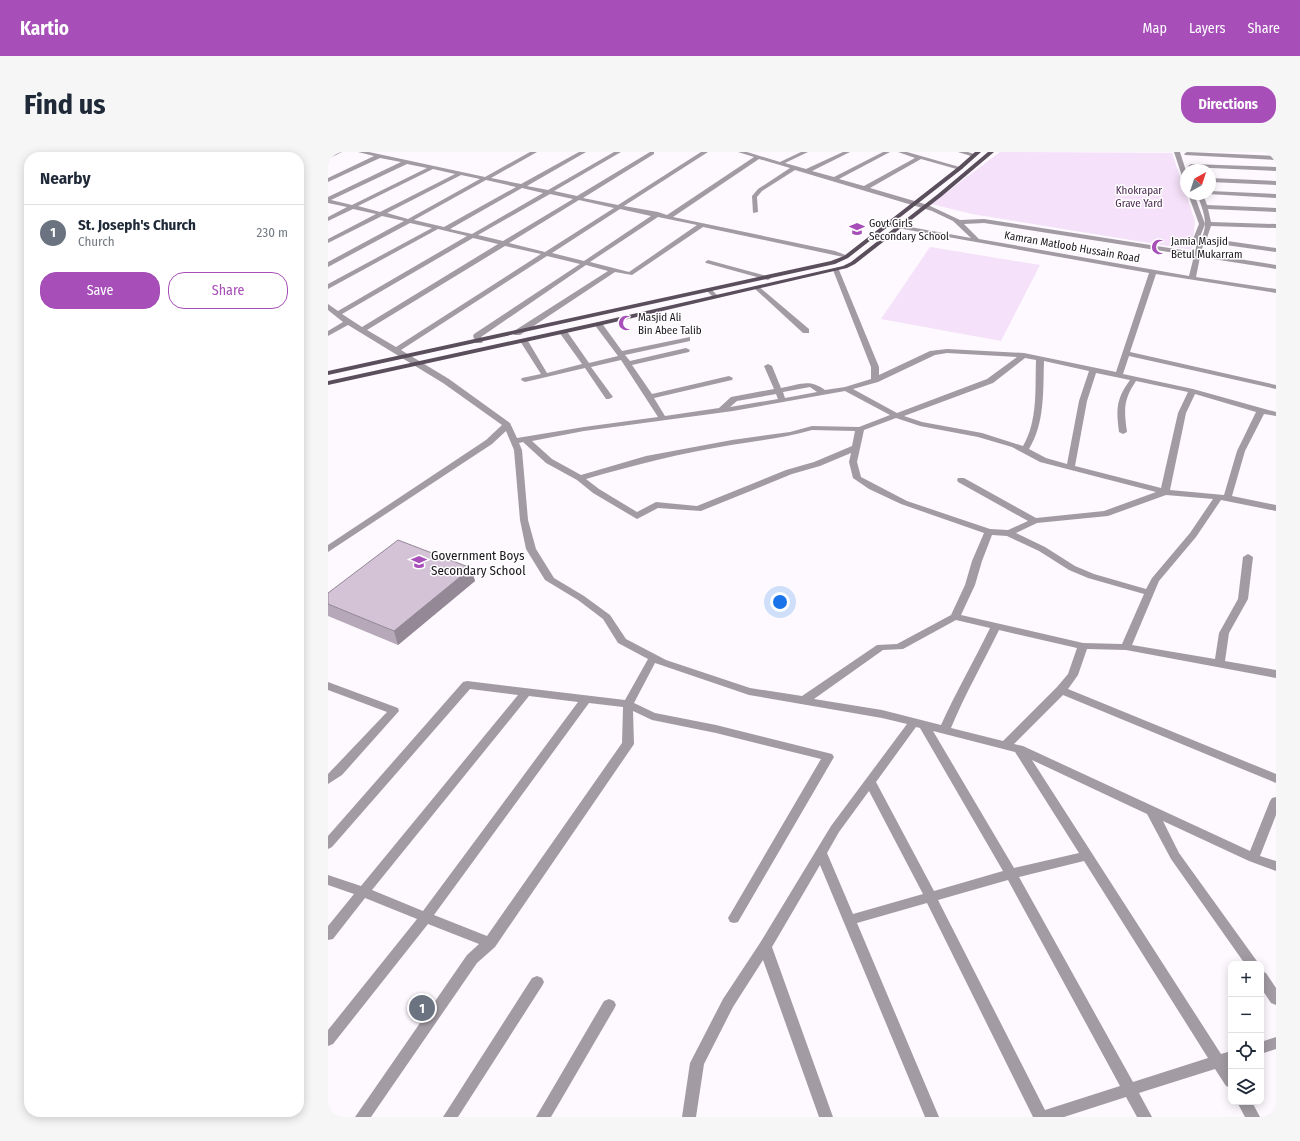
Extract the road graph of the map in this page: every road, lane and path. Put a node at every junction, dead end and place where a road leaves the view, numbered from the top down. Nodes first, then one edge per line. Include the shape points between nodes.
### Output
1 (339, 152) edge
2 (361, 152) edge
3 (534, 152) edge
4 (583, 152) edge
5 (618, 152) edge
6 (646, 152) edge
7 (705, 152) edge
8 (741, 152) edge
9 (763, 152) edge
10 (805, 152) edge
11 (846, 152) edge
12 (887, 152) edge
13 (900, 152) edge
14 (961, 152) edge
15 (991, 152) edge
16 (1177, 152) edge
17 (1186, 153) edge
18 (976, 154) edge
19 (379, 156) junction
20 (756, 156) junction
21 (328, 157) edge
22 (920, 157) junction
23 (1276, 158) edge
24 (406, 162) junction
25 (781, 163) junction
26 (1181, 164) edge
27 (1190, 164) edge
28 (433, 167) junction
29 (795, 167) junction
30 (960, 168) junction
31 (1216, 168) edge
32 (1276, 169) edge
33 (808, 171) junction
34 (461, 173) junction
35 (487, 179) junction
36 (835, 179) junction
37 (328, 180) edge
38 (1216, 180) edge
39 (1276, 183) edge
40 (522, 186) junction
41 (865, 188) junction
42 (549, 192) junction
43 (1216, 193) edge
44 (1276, 196) edge
45 (579, 198) junction
46 (328, 200) edge
47 (1193, 200) edge
48 (1202, 200) edge
49 (916, 203) junction
50 (926, 206) junction
51 (353, 207) junction
52 (622, 207) junction
53 (1204, 207) junction
54 (1276, 210) edge
55 (755, 212) dead end
56 (382, 214) junction
57 (658, 214) junction
58 (669, 217) junction
59 (328, 219) edge
60 (410, 220) junction
61 (960, 222) junction
62 (703, 224) junction
63 (1210, 224) junction
64 (888, 225) junction
65 (1276, 226) edge
66 (438, 227) junction
67 (900, 227) junction
68 (445, 229) junction
69 (473, 235) junction
70 (328, 241) edge
71 (977, 241) junction
72 (1200, 241) junction
73 (505, 243) junction
74 (1276, 250) edge
75 (547, 253) junction
76 (1197, 255) junction
77 (846, 257) junction
78 (708, 262) dead end
79 (586, 263) junction
80 (328, 265) edge
81 (1276, 267) edge
82 (614, 270) junction
83 (836, 270) junction
84 (1153, 272) junction
85 (768, 278) junction
86 (1192, 278) junction
87 (328, 287) edge
88 (756, 288) junction
89 (709, 290) junction
90 (1276, 291) edge
91 (716, 297) junction
92 (328, 306) edge
93 (328, 315) edge
94 (342, 318) junction
95 (598, 324) junction
96 (362, 330) junction
97 (806, 331) dead end
98 (563, 332) junction
99 (517, 333) junction
100 (328, 334) edge
101 (687, 338) dead end
102 (479, 341) junction
103 (524, 341) junction
104 (686, 350) dead end
105 (395, 351) junction
106 (1126, 353) junction
107 (1024, 355) junction
108 (405, 357) junction
109 (624, 358) junction
110 (1040, 358) junction
111 (418, 364) junction
112 (586, 366) junction
113 (768, 366) dead end
114 (1093, 369) junction
115 (328, 373) edge
116 (1119, 374) junction
117 (546, 375) junction
118 (729, 378) dead end
119 (1135, 378) junction
120 (525, 380) dead end
121 (875, 380) junction
122 (328, 383) edge
123 (1276, 387) edge
124 (846, 389) junction
125 (778, 391) junction
126 (1193, 391) junction
127 (823, 393) junction
128 (609, 397) dead end
129 (650, 397) junction
130 (782, 400) junction
131 (722, 410) junction
132 (1261, 411) junction
133 (1276, 414) edge
134 (897, 416) junction
135 (663, 418) junction
136 (507, 425) junction
137 (860, 429) junction
138 (1123, 432) dead end
139 (525, 439) junction
140 (514, 441) junction
141 (855, 448) junction
142 (1025, 450) junction
143 (1071, 467) junction
144 (580, 478) junction
145 (961, 480) dead end
146 (1165, 492) junction
147 (1223, 497) junction
148 (1276, 508) edge
149 (1035, 521) junction
150 (989, 532) junction
151 (1009, 533) junction
152 (328, 549) edge
153 (1248, 557) dead end
154 (1150, 593) junction
155 (956, 617) junction
156 (996, 626) junction
157 (1083, 646) junction
158 (1126, 647) junction
159 (653, 658) junction
160 (1219, 664) junction
161 (1276, 674) edge
162 (328, 686) edge
163 (1061, 690) junction
164 (526, 692) junction
165 (586, 699) junction
166 (803, 700) junction
167 (628, 704) junction
168 (919, 724) junction
169 (944, 730) junction
170 (1006, 745) junction
171 (1019, 749) junction
172 (1276, 778) edge
173 (328, 780) edge
174 (870, 781) junction
175 (1276, 801) edge
176 (1151, 810) junction
177 (328, 844) edge
178 (821, 853) junction
179 (1087, 856) junction
180 (1253, 858) junction
181 (1276, 866) edge
182 (1011, 874) junction
183 (328, 880) edge
184 (363, 892) junction
185 (931, 898) junction
186 (425, 918) junction
187 (734, 918) dead end
188 (849, 920) junction
189 (328, 935) edge
190 (490, 943) junction
191 (765, 947) junction
192 (1250, 961) edge
193 (1264, 981) edge
194 (537, 982) dead end
195 (1276, 999) edge
196 (608, 1005) dead end
197 (328, 1040) edge
198 (1276, 1043) edge
199 (1264, 1047) edge
200 (1225, 1059) edge
201 (1228, 1070) edge
202 (1129, 1090) junction
203 (1246, 1105) edge
204 (362, 1117) edge
205 (450, 1117) edge
206 (543, 1117) edge
207 (689, 1117) edge
208 (826, 1117) edge
209 (932, 1117) edge
210 (1042, 1117) edge
211 (1144, 1117) edge
212 (1253, 1117) edge

1 - 21 street
2 - 19 street
3 - 35 street
4 - 40 street
5 - 42 street
6 - 45 street via 652,153
7 - 52 street
8 - 20 street
9 - 20 street
10 - 25 street
11 - 33 street
12 - 36 street
13 - 22 street
14 - 18 street
15 - 50 main road
16 - 26 street
17 - 23 street
17 - 27 street
18 - 30 main road
19 - 24 street
19 - 37 street
20 - 25 street
20 - 58 street
22 - 30 street
22 - 41 street
24 - 28 street
24 - 46 street
25 - 29 street
28 - 34 street
28 - 51 street
29 - 33 street
29 - 55 street via 760,190 754,197
30 - 49 main road
31 - 32 street
33 - 36 street
34 - 35 street
34 - 56 street
35 - 40 street
35 - 60 street
36 - 41 street
38 - 39 street
40 - 42 street
40 - 68 street
41 - 49 street
42 - 45 street
42 - 69 street
43 - 44 street
45 - 52 street
45 - 73 street
46 - 51 street
47 - 72 street via 1202,224
48 - 53 street
49 - 50 street
49 - 64 main road
50 - 61 street
50 - 67 main road
51 - 56 street
51 - 59 street
52 - 57 street
52 - 75 street
53 - 54 street
53 - 63 street
56 - 60 street
56 - 70 street
57 - 58 street
57 - 79 street
58 - 62 street
60 - 66 street
60 - 80 street
61 - 71 street
61 - 76 street via 984,221
62 - 77 street
62 - 82 street via 630,274
63 - 65 street
63 - 72 street
64 - 67 street, Kamran Matloob Hussain Road
64 - 77 main road
66 - 68 street
66 - 87 street
67 - 71 street, Kamran Matloob Hussain Road
67 - 83 main road via 853,263
68 - 69 street
69 - 73 street
69 - 94 street
71 - 84 street, Kamran Matloob Hussain Road
72 - 74 street
72 - 76 street
73 - 75 street
73 - 96 street
75 - 79 street
75 - 105 street
76 - 81 street
76 - 86 street
77 - 85 main road via 833,263
78 - 85 street
79 - 82 street
79 - 102 street via 477,336
82 - 99 street
83 - 88 main road
83 - 121 street via 875,367
84 - 86 street, Kamran Matloob Hussain Road
84 - 106 street
85 - 89 main road
86 - 90 street, Kamran Matloob Hussain Road
88 - 91 main road
88 - 97 street
89 - 91 street
89 - 99 main road
91 - 95 main road
92 - 94 street
93 - 94 street
94 - 96 street
94 - 100 street
95 - 98 main road
95 - 109 street
96 - 105 street
98 - 103 main road
98 - 112 street
99 - 102 main road
101 - 109 street
102 - 108 main road
103 - 111 main road
103 - 117 street
104 - 109 street
105 - 108 street
106 - 116 street
106 - 123 street
107 - 110 street
107 - 121 street via 938,352
107 - 134 street via 990,381
108 - 111 street
108 - 115 main road
109 - 112 street
109 - 129 street
110 - 114 street
110 - 142 street via 1035,427 1030,444
111 - 122 main road
111 - 136 street
112 - 117 street
112 - 128 street
113 - 125 street
114 - 116 street
114 - 143 street via 1083,401
116 - 119 street
117 - 120 street
118 - 129 street
119 - 126 street
119 - 138 street via 1124,393 1120,408
121 - 124 street
124 - 127 street
124 - 134 street
125 - 127 street via 810,385
125 - 130 street
125 - 131 street via 734,399
126 - 132 street
126 - 146 street via 1182,413
127 - 130 street
129 - 135 street
130 - 131 street
131 - 135 street
132 - 133 street
132 - 147 street via 1241,451
134 - 137 street
134 - 142 street via 920,424 979,435
135 - 139 street
136 - 140 street
136 - 152 street via 488,442
137 - 141 street
137 - 144 street via 812,428 791,434 732,442 646,459
139 - 140 street
139 - 144 street via 549,461
140 - 159 street via 518,450 524,520 530,549 550,580 607,617 622,641
141 - 144 street via 698,509 656,505 637,516
141 - 150 street via 853,462 857,478 874,489 921,509
142 - 143 street via 1043,460
143 - 146 street
145 - 149 street
146 - 147 street
146 - 149 street via 1105,514
147 - 148 street
147 - 154 street via 1156,580
149 - 151 street
150 - 151 street
150 - 155 street
151 - 154 street via 1042,549 1072,568
153 - 160 street via 1243,599 1224,633
154 - 158 street
155 - 156 street
155 - 166 street via 899,647 881,647
156 - 157 street
156 - 169 street
157 - 158 street
157 - 163 street via 1072,675
158 - 160 street
159 - 166 street via 749,691
159 - 167 street
160 - 161 street
162 - 173 street via 394,711
163 - 170 street
163 - 172 street
164 - 165 street
164 - 177 street via 467,685
164 - 184 street
165 - 167 street
165 - 186 street
166 - 168 street via 882,714
167 - 187 street via 652,716 828,757
167 - 190 street via 628,744
168 - 169 street
168 - 174 street
168 - 182 street
169 - 170 street
170 - 171 street
171 - 176 street
171 - 179 street
174 - 178 street
174 - 185 street
175 - 180 street
176 - 180 street
176 - 192 street via 1175,856
178 - 188 street
178 - 191 street
179 - 182 street
179 - 200 street
180 - 181 street
182 - 185 street
182 - 202 street
183 - 184 street
184 - 186 street
184 - 189 street
185 - 188 street
185 - 210 street
186 - 190 street
186 - 197 street
188 - 209 street
190 - 204 street via 472,959
191 - 207 street via 728,1003 697,1063
191 - 208 street
193 - 195 street
194 - 205 street
196 - 206 street
198 - 199 street
200 - 201 street
200 - 202 street
202 - 210 street
202 - 211 street
203 - 212 street

